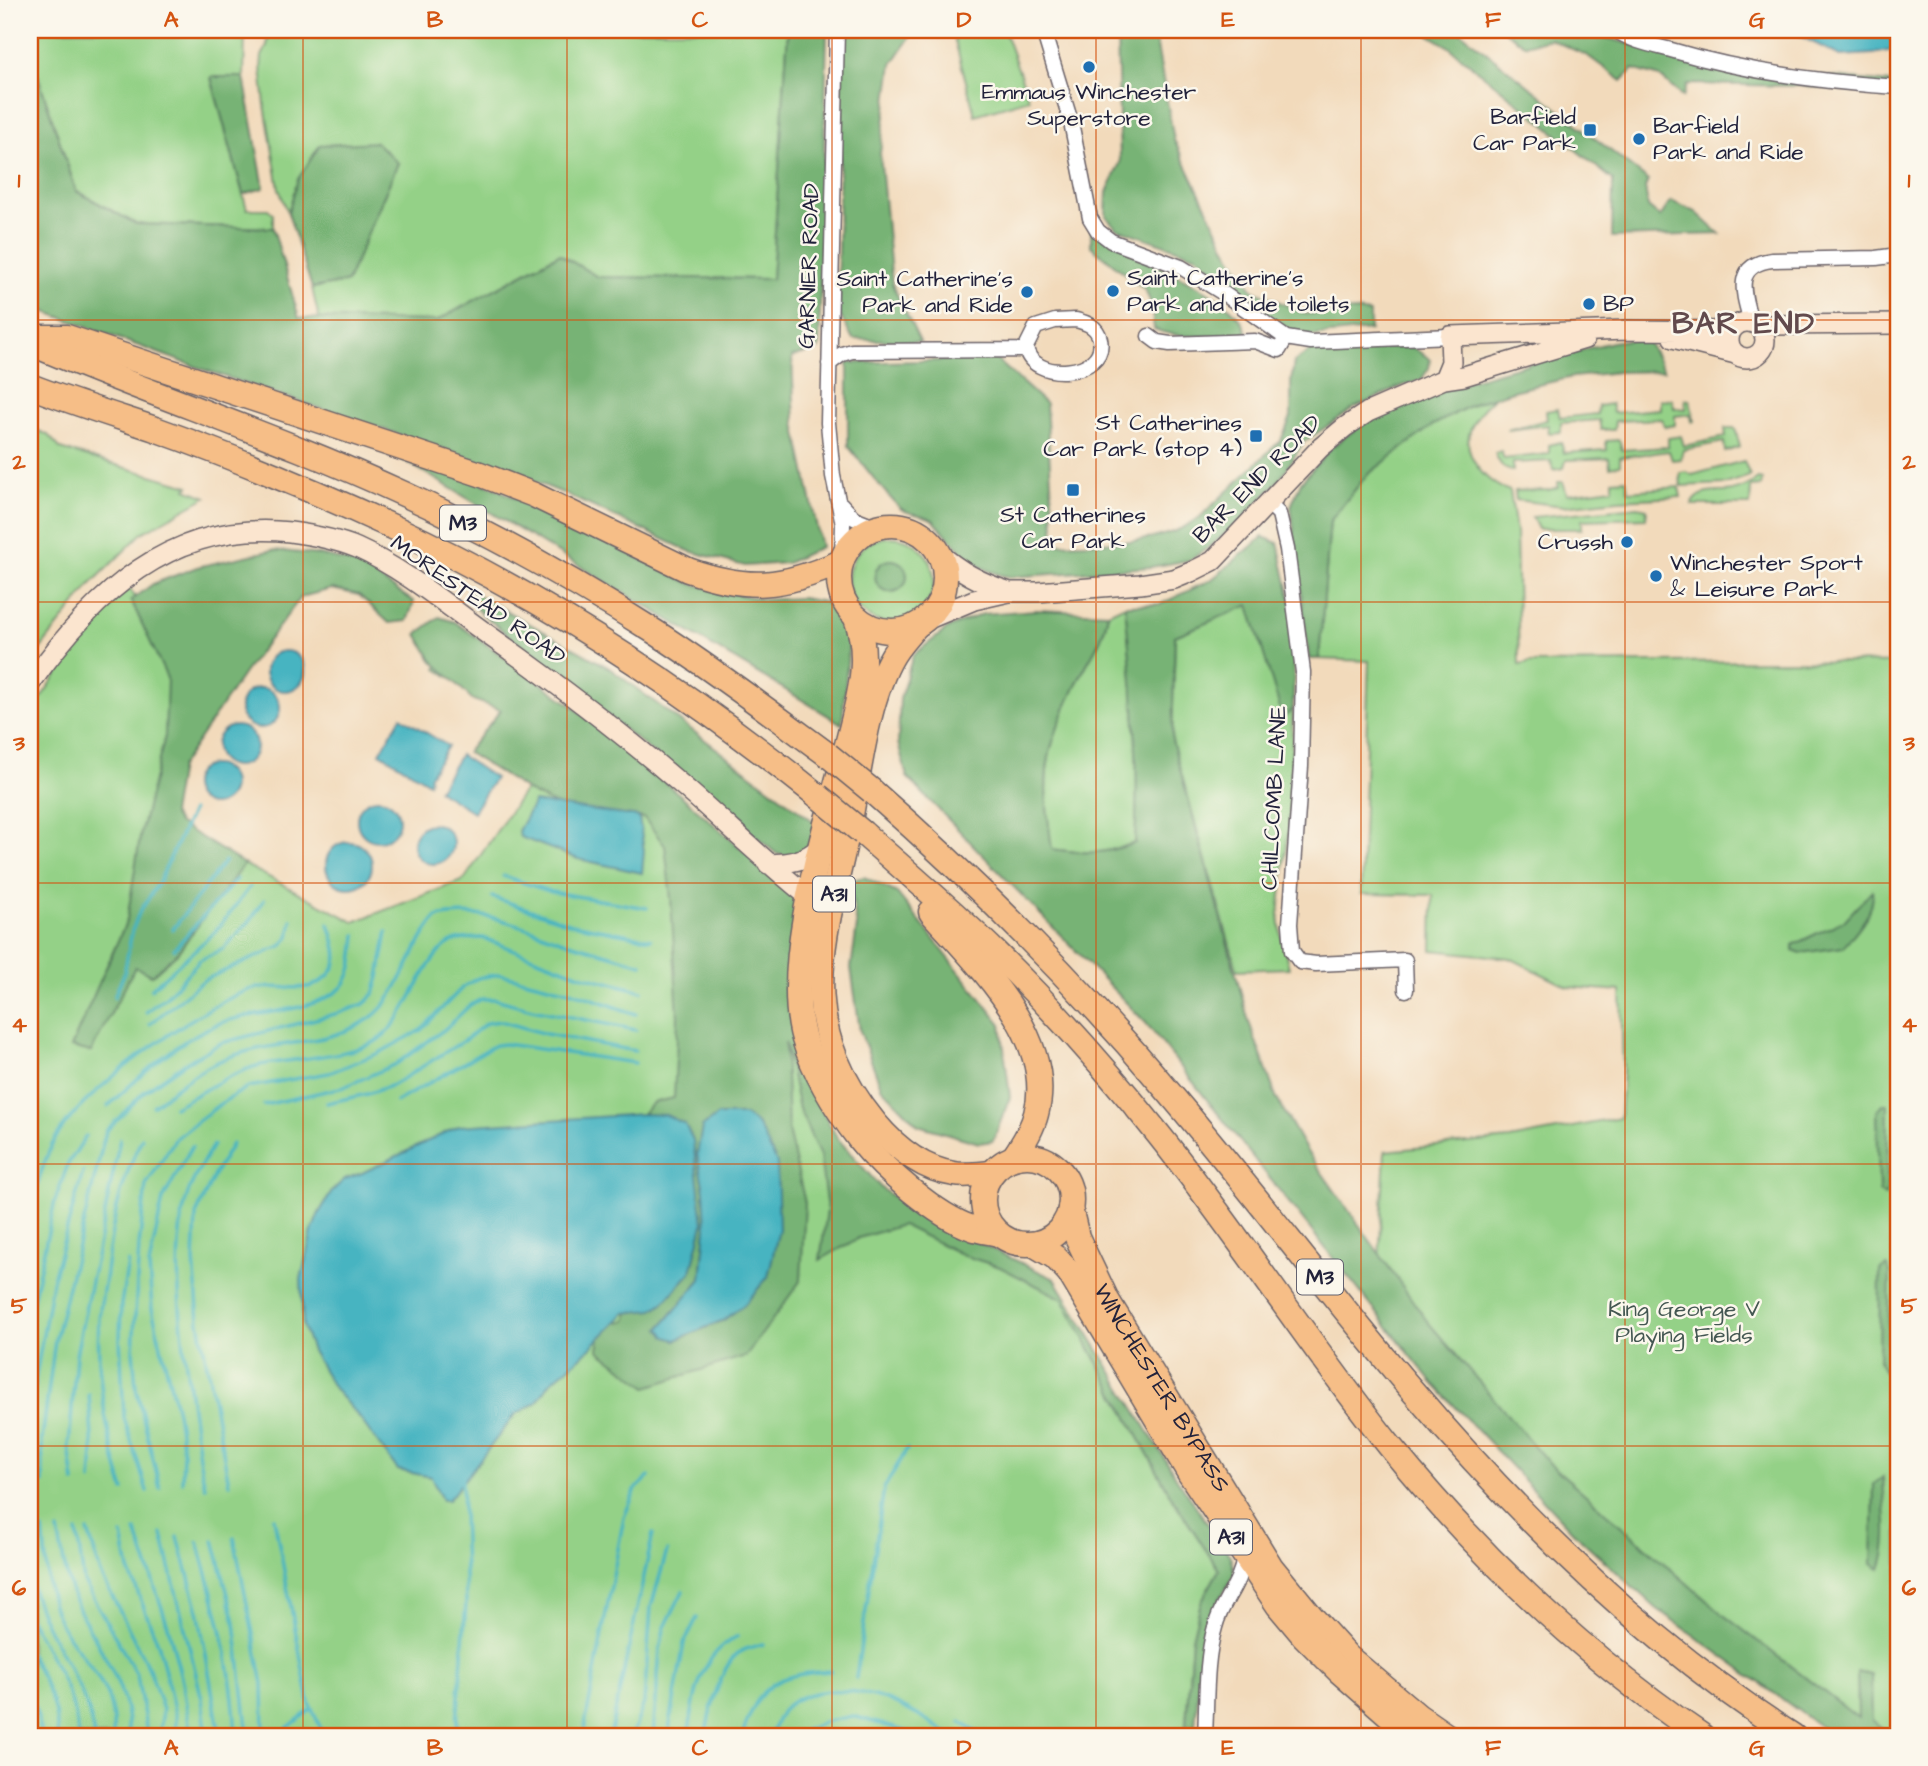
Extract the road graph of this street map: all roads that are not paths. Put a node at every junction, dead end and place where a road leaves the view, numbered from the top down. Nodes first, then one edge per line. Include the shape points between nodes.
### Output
1 (837, 30) edge
2 (1043, 30) edge
3 (1615, 30) edge
4 (1898, 87) edge
5 (1898, 255) edge
6 (1898, 324) edge
7 (1749, 329) junction
8 (1652, 331) junction
9 (1598, 332) junction
10 (1149, 336) dead end
11 (1450, 336) junction
12 (30, 337) edge
13 (30, 343) edge
14 (1283, 344) junction
15 (1027, 350) junction
16 (1736, 354) junction
17 (829, 364) junction
18 (1444, 379) junction
19 (30, 386) edge
20 (840, 503) junction
21 (1269, 504) junction
22 (877, 527) junction
23 (939, 553) junction
24 (842, 560) junction
25 (1009, 592) junction
26 (856, 618) junction
27 (921, 623) junction
28 (30, 684) edge
29 (863, 833) junction
30 (822, 845) junction
31 (768, 864) junction
32 (810, 897) junction
33 (1406, 990) dead end
34 (1014, 1157) junction
35 (991, 1173) junction
36 (1070, 1208) junction
37 (998, 1234) junction
38 (1033, 1244) junction
39 (1244, 1557) junction
40 (1265, 1588) junction
41 (1227, 1598) junction
42 (1205, 1736) edge
43 (1413, 1736) edge
44 (1447, 1736) edge
45 (1702, 1736) edge
46 (1793, 1736) edge

1 - 17 street, GARNIER ROAD
2 - 14 street via 1071,122 1090,218 1098,231 1111,242 1198,276
3 - 4 street via 1716,62 1826,82
5 - 7 street via 1751,265 1744,285
6 - 7 main road
7 - 8 main road
7 - 16 main road via 1730,346
7 - 16 main road via 1761,352 1747,358
8 - 9 main road
8 - 16 main road
9 - 11 main road
9 - 18 main road, BAR END ROAD
10 - 14 street via 1170,344
11 - 14 street
11 - 18 main road via 1451,362
12 - 24 highway, M3 via 67,337 480,474 710,577 758,585 798,578
13 - 46 highway, M3, bridge via 297,447 480,532 653,631 828,755 945,856 1083,995 1166,1089 1409,1387 1548,1538 1702,1672
15 - 15 street via 1036,327 1065,320 1090,323 1101,345 1099,355 1084,367 1053,370 1037,366
15 - 17 street via 852,351
17 - 20 street, GARNIER ROAD via 830,448
18 - 21 main road, BAR END ROAD via 1345,427
19 - 29 highway, M3, bridge via 280,478 451,555 658,676 726,723
20 - 22 street via 854,518
20 - 24 street, GARNIER ROAD
21 - 25 main road, BAR END ROAD via 1213,561 1174,579
21 - 33 street, CHILCOMB LANE via 1279,514 1287,549 1303,672 1292,951 1300,962 1316,964 1405,960
22 - 23 highway via 906,526 931,541
22 - 24 highway via 856,538
23 - 25 main road, BAR END ROAD via 982,583
23 - 27 highway via 945,589 934,611
24 - 26 highway via 840,592
25 - 27 main road, BAR END ROAD via 974,600
26 - 27 highway via 866,626 891,632
26 - 30 highway, A31 via 864,642 861,690
27 - 35 highway, A31 via 893,654 867,733 824,940 821,1003 826,1033 848,1085 895,1145 934,1169 956,1175
28 - 31 main road, MORESTEAD ROAD via 93,608 134,571 162,554 237,531 316,536 357,548 399,571 527,663 628,739
29 - 34 highway, M3 via 987,976 1023,1029 1038,1077 1039,1100 1026,1139
29 - 45 highway, M3 via 998,955 1101,1066 1210,1200 1311,1344 1455,1522 1552,1617
30 - 31 main road via 794,863
30 - 32 highway, A31
31 - 32 main road, MORESTEAD ROAD
32 - 37 highway, A31 via 798,976 798,1010 804,1038 829,1096 870,1153 919,1196 971,1228
34 - 35 highway
34 - 36 highway via 1036,1157 1056,1167 1065,1178
35 - 37 highway via 982,1198 989,1224
36 - 38 highway via 1058,1231
36 - 44 highway, WINCHESTER BYPASS / A31 via 1077,1237 1107,1300 1270,1567 1348,1657
37 - 38 highway
38 - 39 highway, WINCHESTER BYPASS / A31 via 1069,1272
39 - 40 highway, WINCHESTER BYPASS / A31
39 - 41 street via 1239,1581
40 - 41 street via 1248,1588
40 - 43 highway, WINCHESTER BYPASS / A31 via 1304,1636
41 - 42 street via 1214,1629

